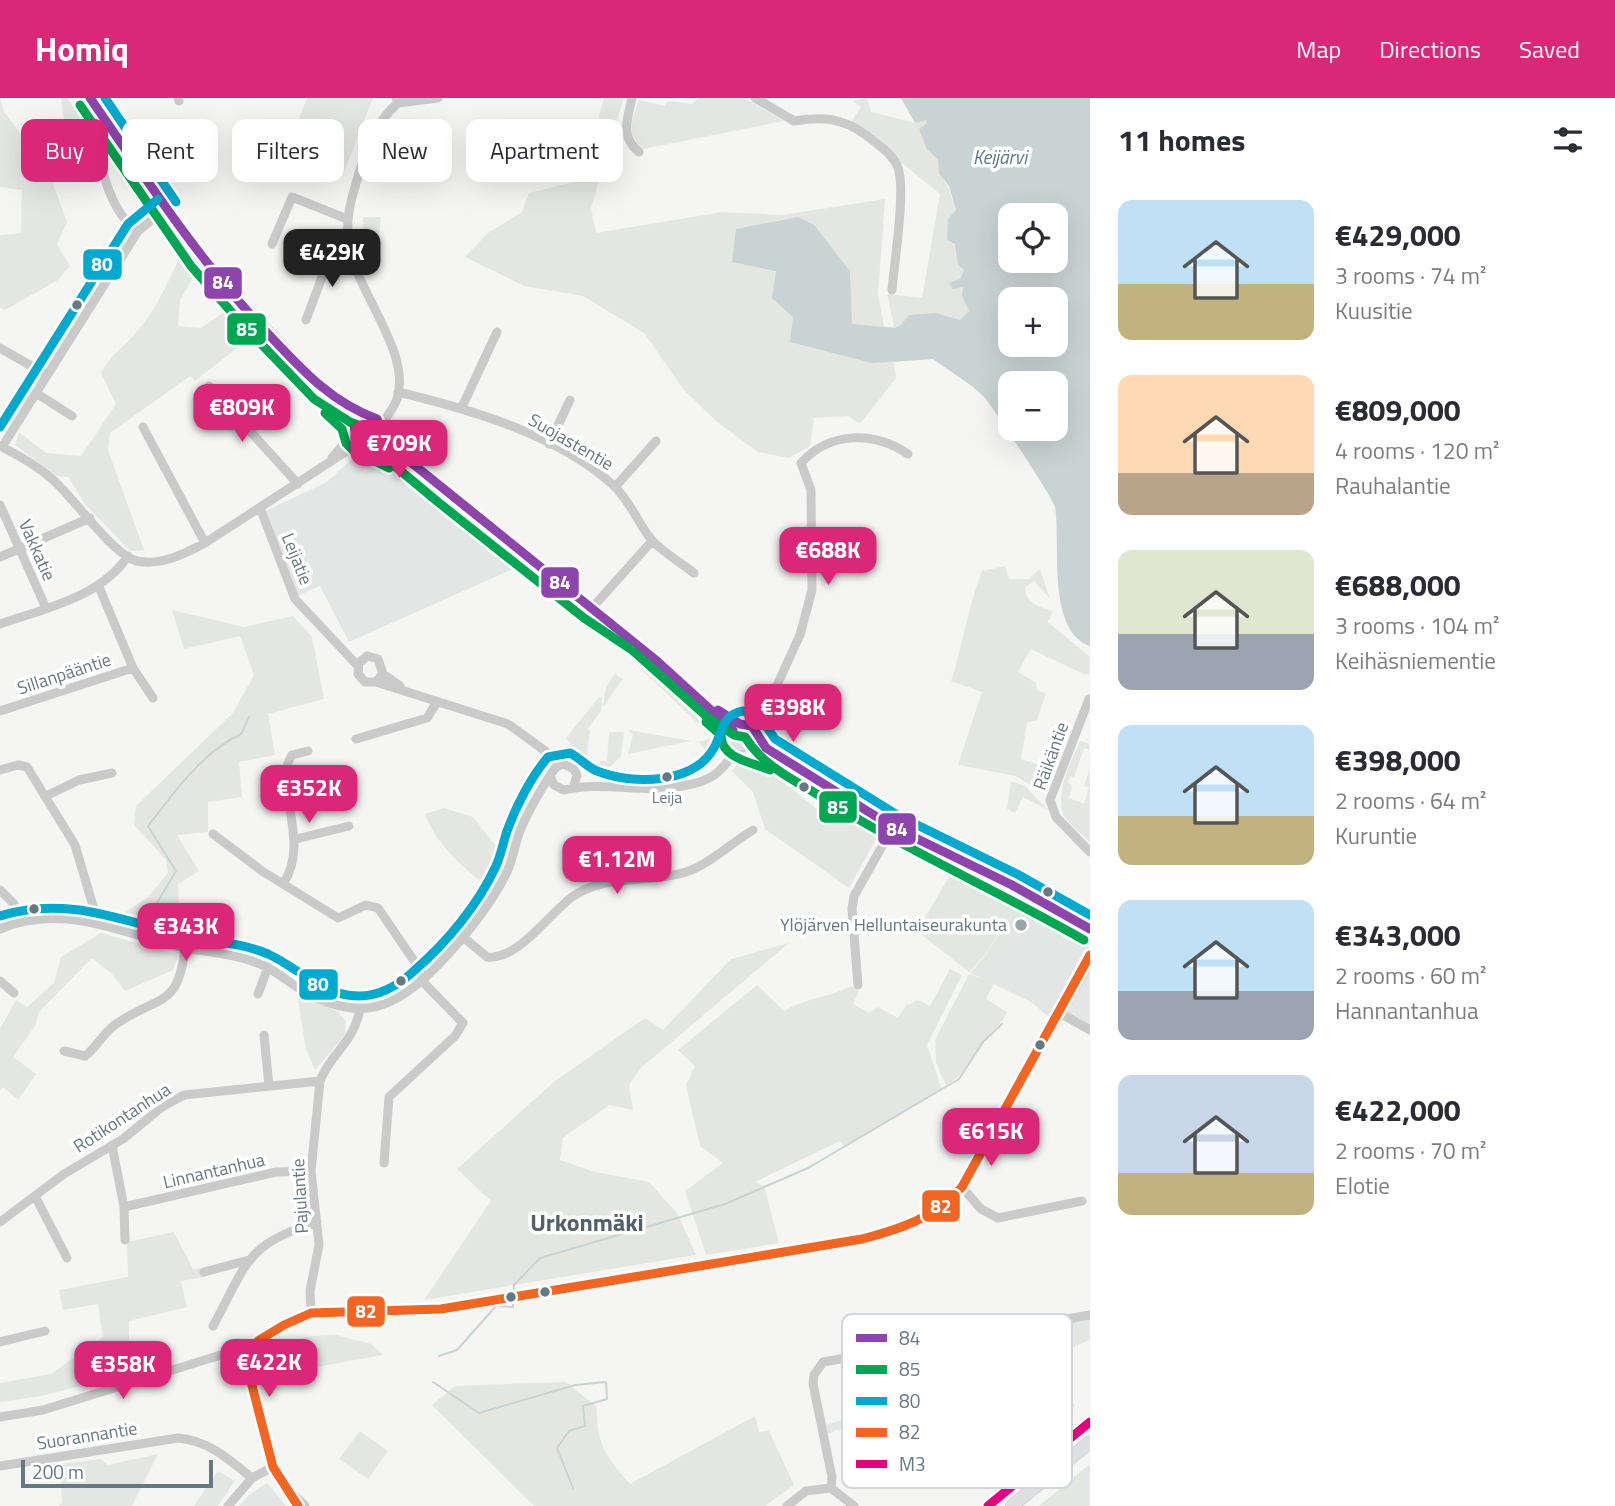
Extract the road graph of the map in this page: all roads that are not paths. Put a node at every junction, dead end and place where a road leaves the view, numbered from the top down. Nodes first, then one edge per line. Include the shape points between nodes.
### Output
1 (90, 98) edge
2 (438, 98) edge
3 (632, 98) edge
4 (755, 98) edge
5 (397, 101) edge
6 (639, 152) dead end
7 (108, 181) edge
8 (166, 209) junction
9 (347, 219) junction
10 (138, 231) junction
11 (272, 244) dead end
12 (349, 247) junction
13 (892, 290) dead end
14 (306, 320) dead end
15 (497, 332) dead end
16 (0, 348) edge
17 (47, 375) junction
18 (209, 386) dead end
19 (323, 390) junction
20 (398, 392) junction
21 (36, 393) junction
22 (570, 400) dead end
23 (462, 407) junction
24 (368, 415) junction
25 (72, 416) dead end
26 (143, 427) dead end
27 (354, 428) junction
28 (380, 429) junction
29 (656, 441) dead end
30 (366, 443) junction
31 (549, 444) junction
32 (1, 447) edge
33 (908, 454) dead end
34 (324, 466) junction
35 (298, 484) junction
36 (615, 487) junction
37 (446, 493) junction
38 (0, 505) edge
39 (260, 508) junction
40 (90, 518) junction
41 (652, 541) junction
42 (205, 543) junction
43 (19, 550) junction
44 (128, 556) junction
45 (0, 557) edge
46 (694, 573) dead end
47 (99, 587) junction
48 (46, 608) junction
49 (592, 608) junction
50 (0, 624) edge
51 (341, 647) junction
52 (368, 656) junction
53 (358, 666) junction
54 (133, 668) junction
55 (383, 674) junction
56 (376, 682) junction
57 (408, 691) junction
58 (153, 698) dead end
59 (1089, 699) edge
60 (437, 702) junction
61 (0, 710) edge
62 (745, 731) junction
63 (356, 739) dead end
64 (746, 747) junction
65 (541, 748) junction
66 (308, 751) dead end
67 (563, 764) junction
68 (0, 770) edge
69 (112, 773) dead end
70 (552, 774) junction
71 (807, 774) junction
72 (705, 779) junction
73 (575, 780) junction
74 (557, 788) junction
75 (46, 796) junction
76 (539, 798) junction
77 (349, 826) dead end
78 (893, 827) junction
79 (753, 830) dead end
80 (213, 834) dead end
81 (296, 839) junction
82 (1090, 852) edge
83 (284, 884) junction
84 (1012, 885) junction
85 (0, 890) edge
86 (1090, 919) edge
87 (21, 922) junction
88 (93, 923) junction
89 (0, 929) edge
90 (1090, 929) edge
91 (463, 937) junction
92 (185, 947) junction
93 (1089, 961) edge
94 (268, 967) junction
95 (423, 978) junction
96 (0, 981) edge
97 (858, 985) dead end
98 (14, 993) dead end
99 (258, 994) dead end
100 (360, 1010) junction
101 (1060, 1013) junction
102 (1090, 1030) edge
103 (264, 1035) dead end
104 (64, 1051) dead end
105 (320, 1081) junction
106 (269, 1086) junction
107 (112, 1145) junction
108 (384, 1163) dead end
109 (311, 1171) junction
110 (961, 1187) junction
111 (35, 1196) junction
112 (1082, 1200) dead end
113 (124, 1207) junction
114 (0, 1222) edge
115 (317, 1222) junction
116 (125, 1240) dead end
117 (67, 1258) dead end
118 (249, 1260) junction
119 (205, 1272) dead end
120 (311, 1313) junction
121 (1090, 1315) edge
122 (1072, 1318) edge
123 (213, 1326) dead end
124 (45, 1331) dead end
125 (0, 1342) edge
126 (248, 1356) junction
127 (842, 1359) edge
128 (0, 1417) edge
129 (1090, 1422) edge
130 (1072, 1437) edge
131 (1090, 1442) edge
132 (1072, 1457) edge
133 (0, 1466) edge
134 (273, 1466) junction
135 (252, 1478) junction
136 (831, 1488) junction
137 (1010, 1488) edge
138 (1034, 1488) edge
139 (296, 1502) edge
140 (228, 1506) edge
141 (305, 1506) edge
142 (787, 1506) edge
143 (854, 1506) edge
144 (988, 1506) edge
145 (1012, 1506) edge

1 - 8 main road
2 - 5 street
3 - 6 street via 625,131 627,142
4 - 13 street via 794,121 838,119 862,132 895,162 900,205
5 - 9 street via 381,117 365,154
7 - 10 street via 124,219
8 - 10 street
8 - 19 main road via 201,260
9 - 11 street via 292,197
9 - 12 street
10 - 17 street
12 - 14 street via 331,253
12 - 20 street via 392,347
15 - 23 street
16 - 17 street
17 - 21 street
18 - 35 street
19 - 24 main road
19 - 27 main road
20 - 23 street, Suojastentie
20 - 24 street via 383,411
20 - 28 street
21 - 25 street
21 - 32 street
22 - 31 street
23 - 31 street, Suojastentie
24 - 27 main road
24 - 28 main road
26 - 42 street
27 - 30 main road
27 - 34 street
28 - 30 main road via 376,440
28 - 37 main road via 387,443
29 - 36 street
30 - 34 street
30 - 37 main road
31 - 36 street, Suojastentie
32 - 40 street via 51,478
33 - 62 street via 880,438 836,440 822,445 802,463 811,490 812,590 800,635 769,705
34 - 35 street
35 - 39 street
36 - 41 street, Suojastentie
37 - 49 main road
38 - 43 street, Vakkatie
39 - 42 street
39 - 51 street, Leijatie via 295,599
40 - 43 street
40 - 44 street
41 - 46 street, Suojastentie
41 - 49 street
42 - 44 street via 165,560 137,561
43 - 45 street
43 - 48 street, Vakkatie
44 - 47 street
47 - 48 street
47 - 54 street, Sillanpääntie
48 - 50 street
49 - 62 main road
51 - 52 street, Leijatie
51 - 53 street, Leijatie
52 - 53 street
52 - 55 street, Leijatie via 382,663
53 - 56 street, Leijatie via 360,679
54 - 58 street
54 - 61 street, Sillanpääntie
55 - 56 street
55 - 57 street, Leijatie
56 - 57 street, Leijatie
57 - 60 street, Leijatie
59 - 82 street, Räikäntie via 1050,800 1056,817
60 - 63 street via 432,713 419,722
60 - 65 street, Leijatie via 508,724
62 - 64 main road
62 - 64 main road
62 - 71 main road
62 - 72 street
64 - 71 main road
64 - 72 street
65 - 67 street, Leijatie
65 - 70 street, Leijatie
66 - 81 street via 292,755 285,769
67 - 70 street
67 - 73 street via 571,766
68 - 75 street via 27,767
69 - 75 street via 79,780
70 - 74 street
70 - 76 street
71 - 78 main road
72 - 73 street via 662,789
73 - 74 street via 568,789
74 - 76 street
75 - 88 street via 75,845 93,906
76 - 91 street via 520,832 507,871
77 - 81 street
78 - 84 main road
78 - 97 street via 854,897
79 - 91 street via 688,872 614,881 580,893 499,957 486,957
80 - 83 street
81 - 83 street
83 - 95 street via 338,918 366,905 378,908
84 - 86 main road
84 - 90 main road
85 - 87 street via 14,904
87 - 88 street via 69,918
87 - 89 street
88 - 92 street
91 - 95 street
92 - 94 street
92 - 104 street via 175,990 115,1025 85,1056
93 - 101 street
94 - 99 street
94 - 100 street via 319,999
95 - 100 street via 380,1008
95 - 108 street via 463,1023 455,1036 389,1097
96 - 98 street
100 - 105 street, Pajulantie via 354,1032
101 - 102 street
101 - 110 street
103 - 106 street
105 - 106 street, Rotikontanhua
105 - 109 street, Pajulantie
106 - 107 street, Rotikontanhua via 184,1095
107 - 111 street, Rotikontanhua
107 - 113 street
109 - 113 street, Linnantanhua via 276,1172
109 - 115 street, Pajulantie
110 - 112 street via 981,1209 998,1218
110 - 120 street via 929,1218 862,1239 441,1308
111 - 114 street, Rotikontanhua
111 - 117 street
113 - 116 street
115 - 118 street via 274,1237
115 - 120 street, Pajulantie
118 - 119 street
118 - 123 street
120 - 126 street via 259,1340
121 - 122 street
124 - 125 street
126 - 128 street via 224,1354 43,1410
126 - 134 street via 260,1425
127 - 136 street via 823,1362 813,1384
129 - 130 highway
131 - 132 highway
133 - 135 street, Suorannantie via 189,1439 213,1449
134 - 135 street
134 - 139 street
135 - 140 street
136 - 142 street via 806,1491
136 - 143 street
137 - 144 highway
138 - 145 highway
139 - 141 street

